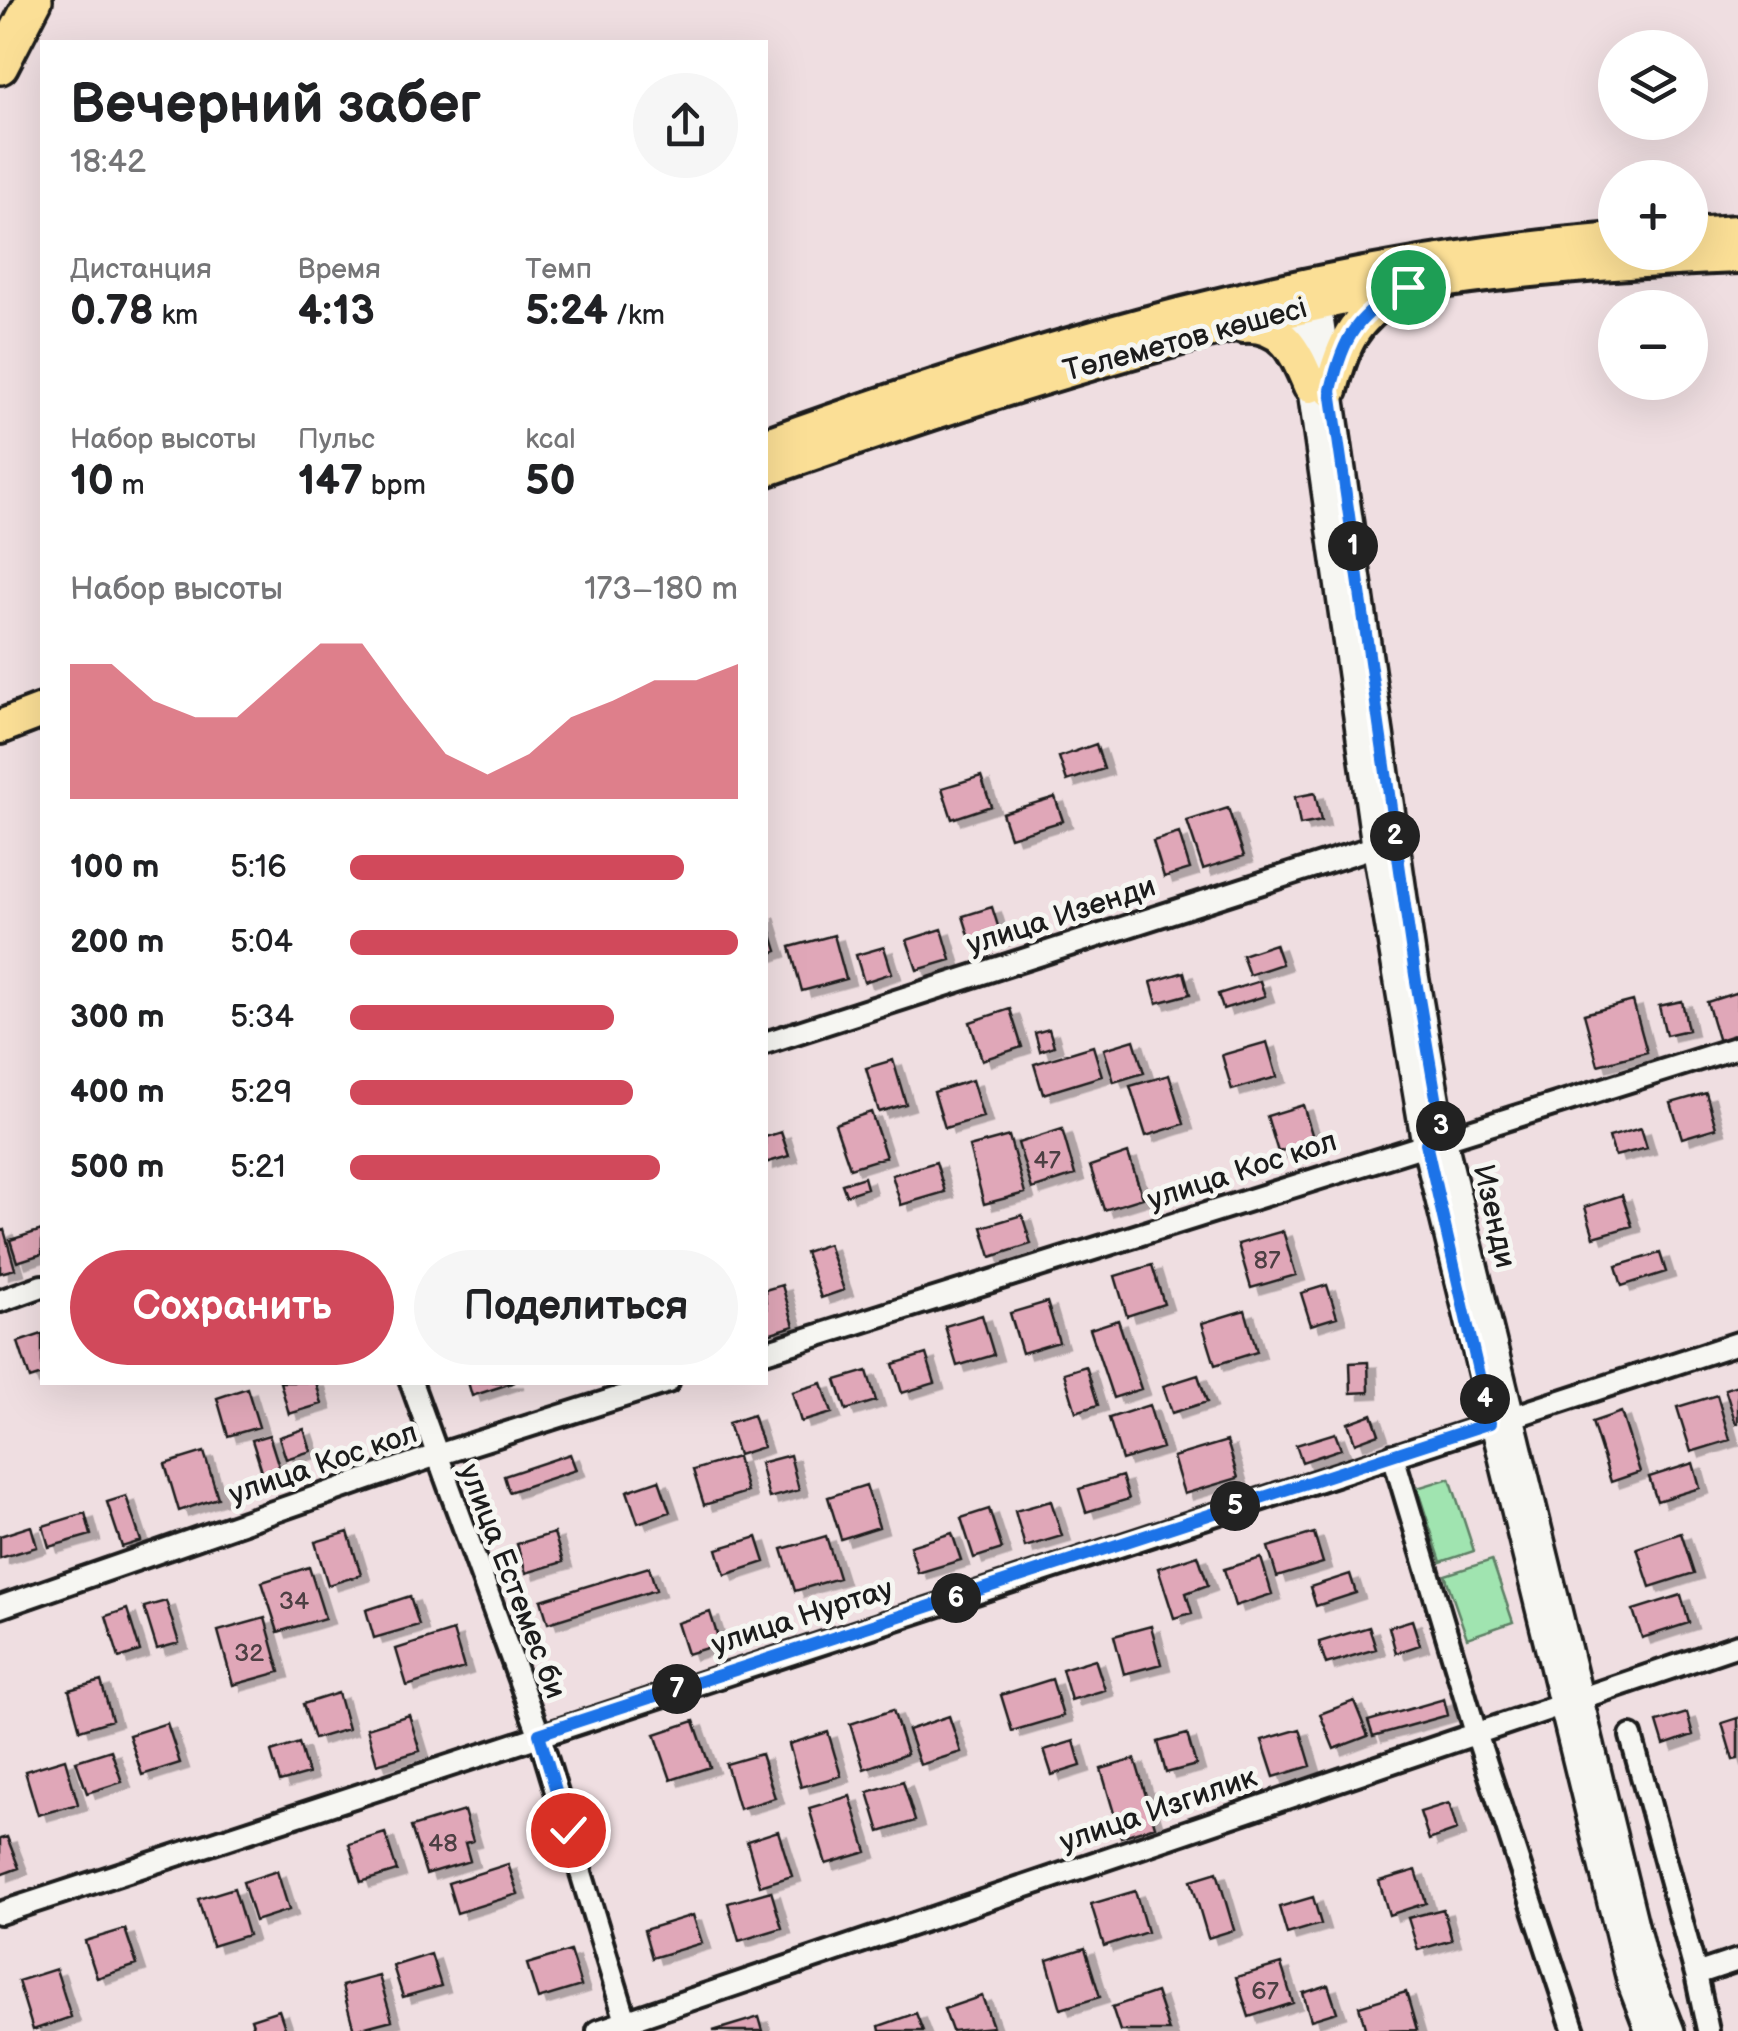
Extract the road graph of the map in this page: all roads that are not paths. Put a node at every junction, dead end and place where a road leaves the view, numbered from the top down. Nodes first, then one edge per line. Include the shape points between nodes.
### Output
1 (34, 0) edge
2 (0, 66) edge
3 (1738, 232) edge
4 (1708, 234) edge
5 (1598, 241) edge
6 (1738, 256) edge
7 (1408, 287) junction
8 (1307, 295) junction
9 (1208, 330) junction
10 (1321, 388) junction
11 (768, 444) edge
12 (768, 469) edge
13 (40, 712) edge
14 (0, 727) edge
15 (40, 736) edge
16 (0, 750) edge
17 (1385, 843) junction
18 (768, 1042) edge
19 (1738, 1047) edge
20 (1434, 1140) junction
21 (40, 1287) edge
22 (0, 1302) edge
23 (1738, 1342) edge
24 (768, 1351) edge
25 (411, 1385) edge
26 (659, 1385) edge
27 (1500, 1420) junction
28 (1393, 1455) junction
29 (434, 1456) junction
30 (0, 1608) edge
31 (1738, 1645) edge
32 (1570, 1701) junction
33 (1476, 1733) junction
34 (539, 1734) junction
35 (1631, 1736) dead end
36 (0, 1912) edge
37 (1738, 1960) edge
38 (1696, 1974) junction
39 (627, 2026) edge
40 (1573, 2028) edge
41 (598, 2031) edge
42 (1549, 2031) edge
43 (1649, 2031) edge
44 (1670, 2031) edge
45 (1708, 2031) edge

1 - 2 highway
3 - 4 main road
5 - 8 main road, Төлеметов көшесі via 1520,248
6 - 7 main road, Төлеметов көшесі
7 - 8 main road, Төлеметов көшесі
7 - 10 main road via 1354,327
8 - 9 main road, Төлеметов көшесі
8 - 10 street, Изенди
8 - 11 main road, Төлеметов көшесі via 1093,335
9 - 10 main road via 1267,327 1284,337
9 - 12 main road, Төлеметов көшесі via 935,410
10 - 17 street, Изенди
13 - 14 main road
15 - 16 main road
17 - 18 street, улица Изенди
17 - 20 street, Изенди
19 - 20 street, улица Кос кол
20 - 24 street, улица Кос кол
20 - 27 street, Изенди
21 - 22 street
23 - 27 street, улица Нуртау
25 - 29 street, улица Естемес би
26 - 29 street, улица Кос кол
27 - 28 street, улица Нуртау
27 - 32 street, Изенди
28 - 33 street
28 - 34 street, улица Нуртау
29 - 30 street, улица Кос кол
29 - 34 street, улица Естемес би
31 - 32 street, улица Изгилик
32 - 33 street, улица Изгилик
32 - 43 street, Изенди via 1632,1984
32 - 44 street, Изенди
33 - 39 street, улица Изгилик
33 - 40 street
34 - 36 street, улица Нуртау
34 - 39 street, улица Естемес би
35 - 38 street
37 - 38 street
38 - 45 street
39 - 41 street, улица Изгилик
40 - 42 street

